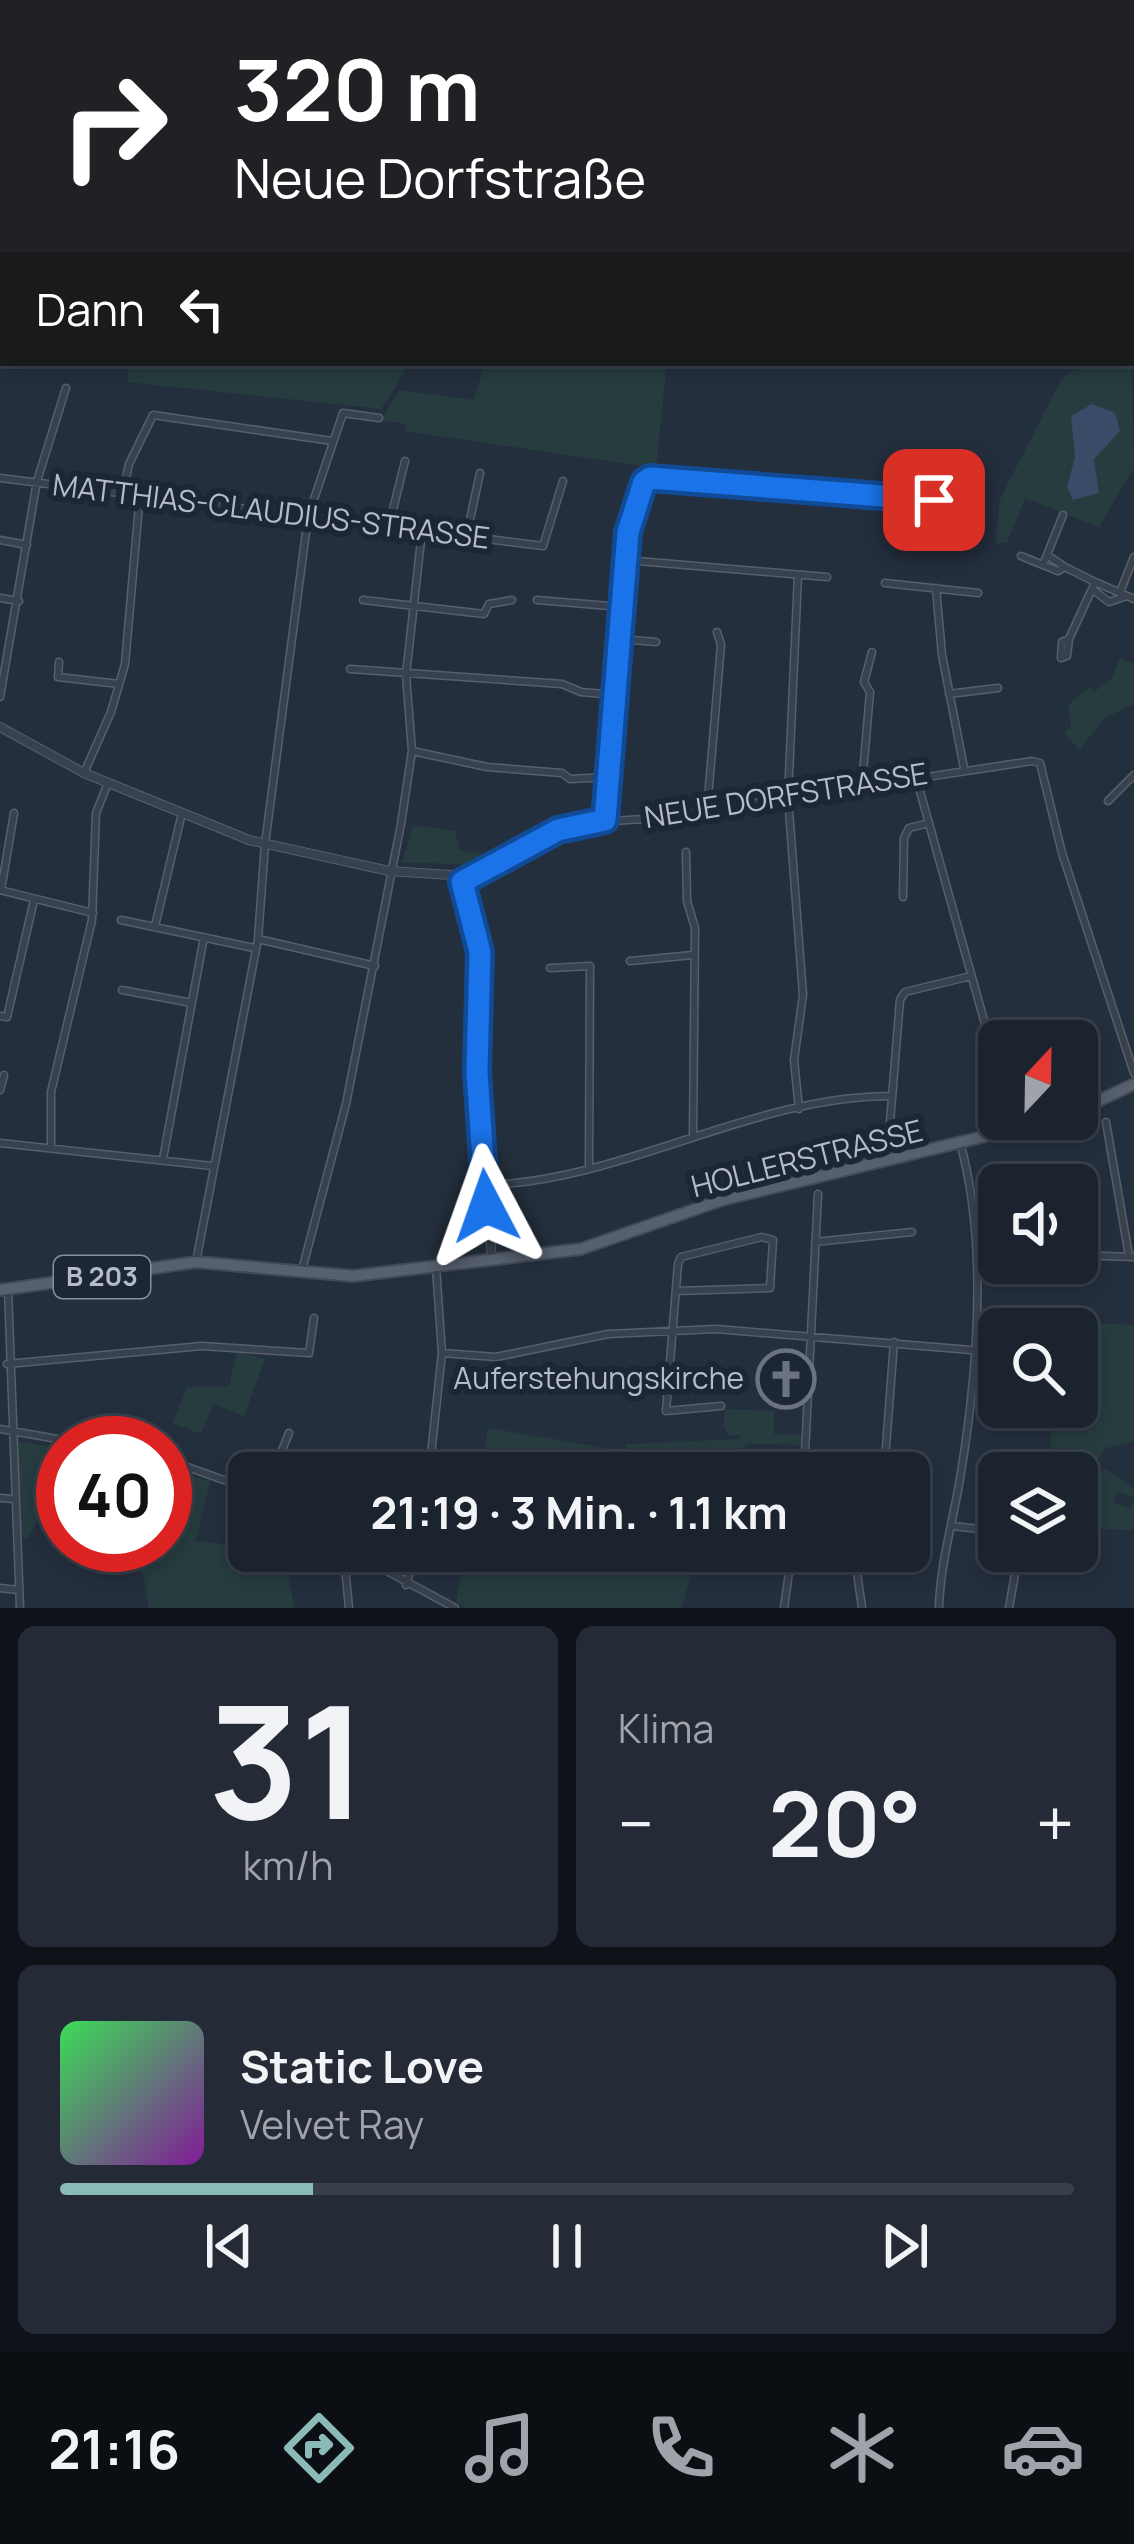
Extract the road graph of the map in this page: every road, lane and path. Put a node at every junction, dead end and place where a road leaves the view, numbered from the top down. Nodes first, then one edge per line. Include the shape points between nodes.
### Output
1 (66, 388) dead end
2 (379, 418) dead end
3 (332, 441) junction
4 (405, 461) dead end
5 (480, 473) dead end
6 (0, 478) edge
7 (37, 481) junction
8 (562, 481) dead end
9 (123, 492) junction
10 (140, 494) junction
11 (955, 506) dead end
12 (1063, 514) dead end
13 (308, 517) junction
14 (389, 526) junction
15 (422, 531) junction
16 (466, 538) junction
17 (0, 540) edge
18 (27, 544) junction
19 (1047, 555) junction
20 (1021, 556) dead end
21 (1134, 557) edge
22 (626, 560) junction
23 (1043, 566) junction
24 (1065, 567) junction
25 (798, 575) junction
26 (827, 577) dead end
27 (885, 583) dead end
28 (1093, 586) junction
29 (936, 588) junction
30 (978, 592) dead end
31 (1127, 596) edge
32 (0, 598) edge
33 (363, 600) dead end
34 (512, 600) dead end
35 (537, 600) dead end
36 (19, 601) junction
37 (413, 605) junction
38 (622, 608) junction
39 (717, 632) dead end
40 (620, 639) junction
41 (1069, 639) dead end
42 (656, 642) dead end
43 (872, 652) dead end
44 (59, 662) dead end
45 (350, 669) dead end
46 (406, 675) junction
47 (119, 685) junction
48 (998, 688) dead end
49 (950, 694) junction
50 (615, 695) junction
51 (0, 697) edge
52 (0, 727) edge
53 (412, 751) junction
54 (964, 769) junction
55 (84, 772) junction
56 (1134, 775) edge
57 (916, 776) junction
58 (607, 777) junction
59 (108, 783) junction
60 (862, 785) junction
61 (788, 797) junction
62 (1108, 801) dead end
63 (706, 810) junction
64 (14, 812) dead end
65 (182, 813) junction
66 (605, 820) junction
67 (929, 823) junction
68 (265, 844) junction
69 (686, 853) dead end
70 (389, 871) junction
71 (462, 882) junction
72 (1, 890) edge
73 (903, 897) dead end
74 (34, 900) junction
75 (92, 913) junction
76 (121, 920) dead end
77 (155, 927) junction
78 (204, 937) junction
79 (256, 944) junction
80 (693, 956) junction
81 (630, 962) dead end
82 (375, 966) junction
83 (550, 968) dead end
84 (971, 976) junction
85 (122, 990) dead end
86 (192, 1003) junction
87 (0, 1016) edge
88 (984, 1020) edge
89 (1134, 1073) edge
90 (4, 1075) dead end
91 (1134, 1084) edge
92 (0, 1090) edge
93 (891, 1096) junction
94 (1098, 1101) edge
95 (799, 1109) junction
96 (1106, 1123) dead end
97 (889, 1135) dead end
98 (693, 1137) junction
99 (978, 1139) edge
100 (0, 1143) edge
101 (51, 1145) junction
102 (961, 1146) junction
103 (164, 1159) junction
104 (212, 1166) junction
105 (589, 1168) junction
106 (483, 1185) junction
107 (818, 1194) dead end
108 (911, 1232) dead end
109 (815, 1242) junction
110 (976, 1255) joint
111 (1098, 1255) edge
112 (1131, 1256) edge
113 (492, 1260) junction
114 (196, 1262) junction
115 (436, 1267) junction
116 (302, 1273) junction
117 (4, 1290) edge
118 (676, 1291) junction
119 (314, 1318) dead end
120 (673, 1330) junction
121 (812, 1336) junction
122 (894, 1342) junction
123 (971, 1350) junction
124 (442, 1353) junction
125 (7, 1364) junction
126 (723, 1374) dead end
127 (669, 1375) junction
128 (721, 1406) dead end
129 (0, 1429) edge
130 (10, 1431) junction
131 (289, 1433) dead end
132 (36, 1435) edge
133 (281, 1452) edge
134 (431, 1452) edge
135 (805, 1452) edge
136 (886, 1452) edge
137 (192, 1469) edge
138 (228, 1482) edge
139 (0, 1498) edge
140 (14, 1498) junction
141 (952, 1526) junction
142 (978, 1529) edge
143 (346, 1572) edge
144 (385, 1572) edge
145 (410, 1572) edge
146 (789, 1572) edge
147 (857, 1572) edge
148 (1015, 1572) edge
149 (406, 1585) junction
150 (0, 1588) edge
151 (19, 1590) junction
152 (20, 1608) edge
153 (350, 1608) edge
154 (454, 1608) edge
155 (784, 1608) edge
156 (862, 1608) edge
157 (940, 1608) edge
158 (1009, 1608) edge

1 - 7 street
2 - 3 street via 343,413
3 - 9 street via 153,415
3 - 13 street
4 - 14 street
5 - 16 street
6 - 7 street, MATTHIAS-CLAUDIUS-STRASSE
7 - 9 street, MATTHIAS-CLAUDIUS-STRASSE
7 - 18 street
8 - 16 street, MATTHIAS-CLAUDIUS-STRASSE via 543,546
9 - 10 street, MATTHIAS-CLAUDIUS-STRASSE
10 - 13 street, MATTHIAS-CLAUDIUS-STRASSE
10 - 47 street
11 - 22 street via 650,478
12 - 19 street
13 - 14 street, MATTHIAS-CLAUDIUS-STRASSE
13 - 68 street
14 - 15 street, MATTHIAS-CLAUDIUS-STRASSE
15 - 16 street, MATTHIAS-CLAUDIUS-STRASSE
15 - 37 street
17 - 18 street
18 - 36 street
19 - 23 street
19 - 24 street
20 - 23 street
21 - 31 street
22 - 25 street
22 - 38 street
23 - 24 street
24 - 28 street
25 - 26 street
25 - 61 street
27 - 29 street
28 - 31 street via 1108,602
28 - 41 street
29 - 30 street
29 - 49 street
32 - 36 street
33 - 37 street
34 - 37 street via 489,604 484,614
35 - 38 street
36 - 51 street
37 - 46 street
38 - 40 street
39 - 63 street
40 - 42 street
40 - 50 street
43 - 60 street
44 - 47 street via 58,677
45 - 46 street
46 - 50 street
46 - 53 street
47 - 55 street
48 - 49 street
49 - 54 street
50 - 58 street
52 - 55 street
53 - 58 street
53 - 70 street
54 - 57 street, NEUE DORFSTRASSE
54 - 89 street, NEUE DORFSTRASSE via 1040,763
55 - 59 street
56 - 62 street
57 - 60 street, NEUE DORFSTRASSE
57 - 67 street
58 - 66 street
59 - 65 street
59 - 75 street via 96,813
60 - 61 street, NEUE DORFSTRASSE
61 - 63 street, NEUE DORFSTRASSE
61 - 95 street via 803,994 794,1060
63 - 66 street, NEUE DORFSTRASSE
64 - 72 street
65 - 68 street
65 - 77 street
66 - 71 street, NEUE DORFSTRASSE via 558,830
67 - 73 street via 909,828 904,838
67 - 84 street
68 - 70 street
68 - 79 street
69 - 80 street
70 - 71 street
70 - 82 street
71 - 106 street via 480,952
72 - 74 street
74 - 75 street
74 - 87 street via 7,1017
75 - 101 street via 51,1092
76 - 77 street
77 - 78 street
78 - 79 street
78 - 86 street
79 - 82 street
79 - 104 street
80 - 81 street
80 - 98 street
82 - 116 street
83 - 105 street via 590,966
84 - 88 street
84 - 93 street via 905,992
85 - 86 street
86 - 103 street
90 - 92 street
91 - 94 main road
93 - 95 street
93 - 97 street
95 - 98 street
96 - 112 street
98 - 105 street
99 - 102 main road, HOLLERSTRASSE / B 203
100 - 101 street
101 - 103 street
102 - 110 street via 974,1189
102 - 113 main road, HOLLERSTRASSE / B 203 via 722,1200 580,1249
103 - 104 street
104 - 114 street
105 - 106 street
106 - 113 street
107 - 109 street
108 - 109 street
109 - 121 street
110 - 123 street
111 - 112 street
113 - 115 main road, HOLLERSTRASSE / B 203
114 - 116 main road, HOLLERSTRASSE / B 203
114 - 117 main road, HOLLERSTRASSE / B 203
115 - 116 main road, HOLLERSTRASSE / B 203
115 - 124 street
117 - 125 street
118 - 118 street via 681,1256 773,1240 770,1288
118 - 120 street
119 - 125 street via 309,1352 202,1346
120 - 121 street
120 - 124 street via 580,1338 496,1357
120 - 127 street
121 - 122 street
121 - 135 street
122 - 123 street
122 - 136 street
123 - 141 street
124 - 134 street
125 - 130 street
126 - 127 street
127 - 128 street via 666,1411
129 - 130 street
130 - 132 street
130 - 140 street
131 - 133 street
137 - 138 street
139 - 140 street
140 - 151 street
141 - 142 street
141 - 157 street
143 - 153 street
144 - 149 street
145 - 149 street
146 - 155 street
147 - 156 street
148 - 158 street
149 - 154 street
150 - 151 street
151 - 152 street

